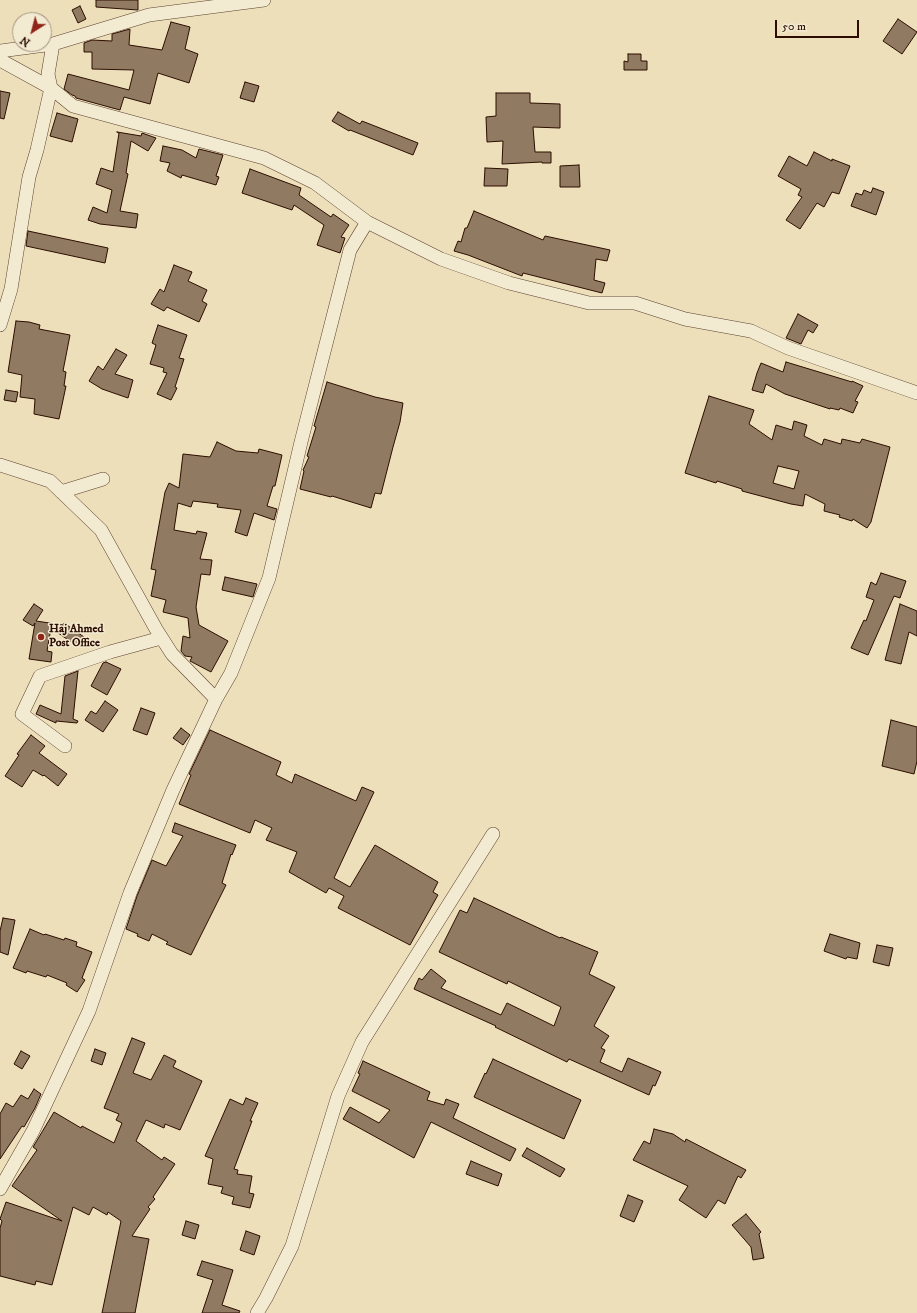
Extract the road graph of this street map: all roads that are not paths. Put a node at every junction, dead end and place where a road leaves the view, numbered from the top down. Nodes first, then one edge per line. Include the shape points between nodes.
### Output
1 (264, 0) edge
2 (52, 44) edge
3 (12, 49) edge
4 (0, 51) edge
5 (51, 52) edge
6 (0, 60) edge
7 (51, 88) junction
8 (367, 222) junction
9 (0, 325) edge
10 (917, 393) edge
11 (0, 465) edge
12 (103, 479) dead end
13 (61, 492) junction
14 (161, 638) junction
15 (216, 699) junction
16 (65, 746) dead end
17 (493, 834) dead end
18 (0, 1189) edge
19 (257, 1313) edge

1 - 2 street via 148,15
3 - 4 street
5 - 7 street via 48,74
6 - 7 street
7 - 8 street via 73,106 264,158 315,183
7 - 9 street via 30,177 11,289
8 - 10 street via 441,259 509,283 589,302 635,303 685,319 751,332 788,348
8 - 15 street via 350,250 269,578 231,673
11 - 13 street via 50,481
12 - 13 street
13 - 14 street via 101,530
14 - 15 street via 172,654
14 - 16 street via 40,676 22,714
15 - 18 street via 173,790 130,893 89,1011 33,1131
17 - 19 street via 362,1042 338,1096 292,1246

